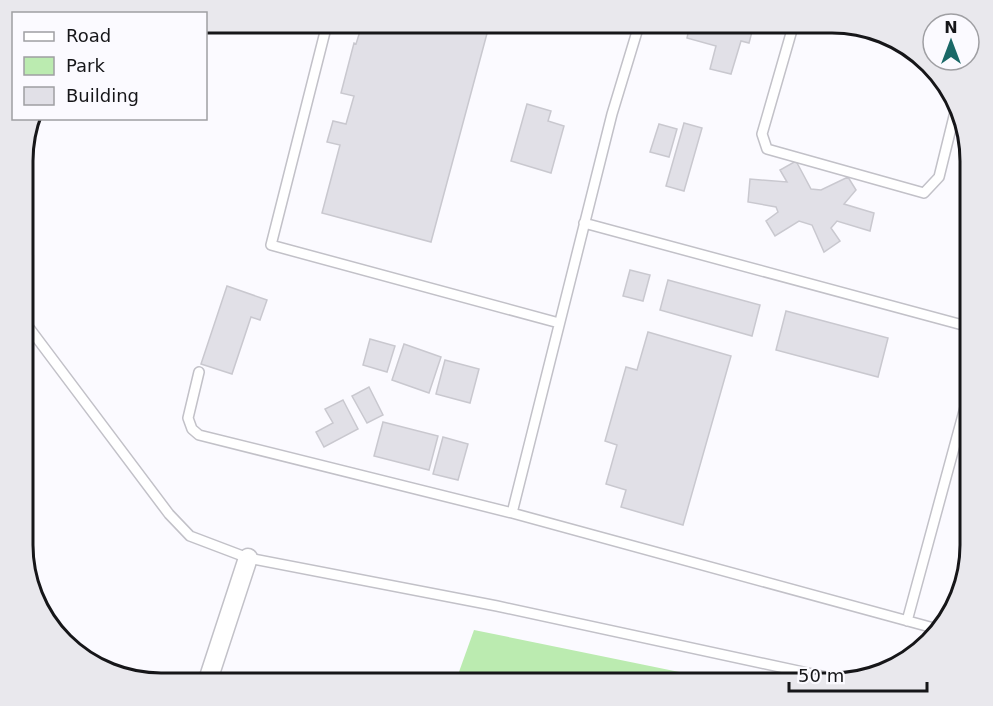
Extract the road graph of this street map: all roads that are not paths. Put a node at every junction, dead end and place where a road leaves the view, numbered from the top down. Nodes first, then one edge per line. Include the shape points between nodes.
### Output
1 (325, 33) edge
2 (637, 33) edge
3 (791, 33) edge
4 (953, 120) edge
5 (584, 223) junction
6 (559, 323) junction
7 (960, 324) edge
8 (33, 333) edge
9 (199, 372) dead end
10 (960, 426) edge
11 (512, 513) junction
12 (248, 558) junction
13 (908, 621) junction
14 (930, 627) edge
15 (210, 673) edge
16 (807, 673) edge

1 - 6 lane via 271,245
2 - 5 lane
3 - 4 lane via 762,134 766,149 924,193 939,177
5 - 6 lane
5 - 7 lane
6 - 11 lane
8 - 12 lane via 168,514 190,536
9 - 11 lane via 188,418 199,435
10 - 13 lane
11 - 13 lane
12 - 15 street
12 - 16 lane via 497,606
13 - 14 lane

